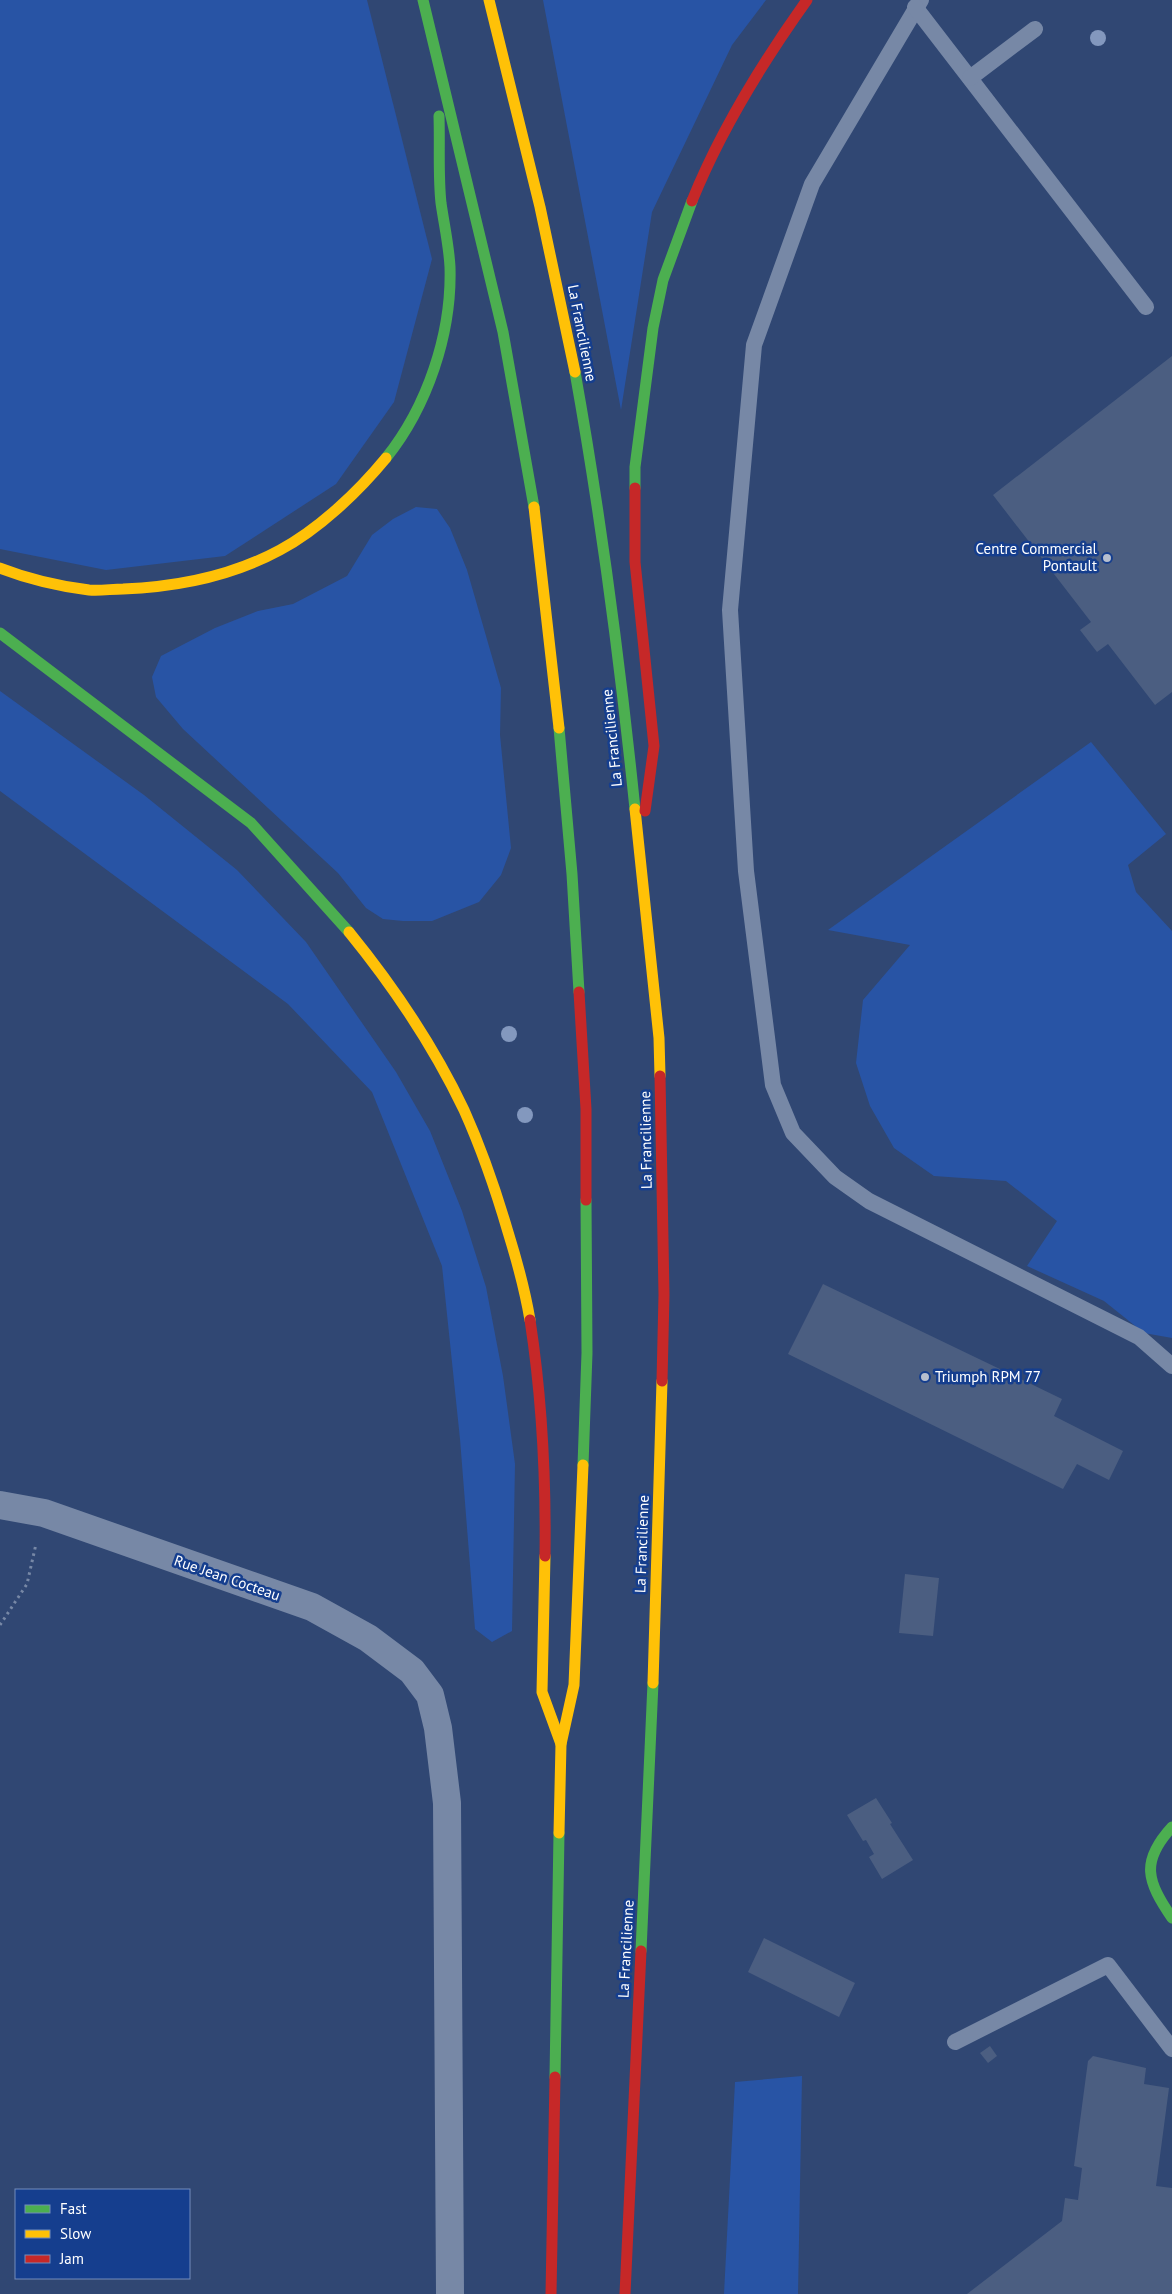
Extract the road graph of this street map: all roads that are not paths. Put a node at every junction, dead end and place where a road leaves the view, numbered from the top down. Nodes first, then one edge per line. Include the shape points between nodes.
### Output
1 (424, 0) edge
2 (489, 0) edge
3 (807, 0) edge
4 (918, 3) edge
5 (1035, 29) dead end
6 (438, 60) junction
7 (970, 78) junction
8 (1146, 307) dead end
9 (0, 568) edge
10 (0, 633) edge
11 (640, 853) junction
12 (1172, 1366) edge
13 (0, 1505) edge
14 (561, 1744) junction
15 (1172, 1827) edge
16 (1172, 1918) edge
17 (955, 2042) dead end
18 (1172, 2049) edge
19 (450, 2294) edge
20 (551, 2294) edge
21 (625, 2294) edge

1 - 6 main road
2 - 11 main road, La Francilienne via 540,207 569,344 620,662
3 - 11 main road via 730,119 711,158 663,280 653,328 635,467 635,562 654,746
4 - 7 lane
4 - 12 lane via 812,184 754,345 730,610 746,871 772,1085 793,1133 835,1177 849,1187 869,1201 1139,1338
5 - 7 lane
6 - 9 main road via 441,201 450,267 448,301 441,343 419,409 376,470 337,510 282,549 216,576 156,588 90,590 24,577
6 - 14 main road via 503,332 533,501 554,672 572,874 586,1109 587,1353 574,1685
7 - 8 lane
10 - 14 main road via 251,823 345,926 384,976 464,1110 493,1182 525,1289 538,1370 546,1532 542,1692
11 - 21 main road, La Francilienne via 659,1038 664,1295 651,1746
13 - 19 street, Rue Jean Cocteau via 44,1513 312,1607 368,1638 412,1671 430,1695 438,1728 447,1803
14 - 20 main road
15 - 16 main road via 1154,1846 1149,1868 1153,1890
17 - 18 lane via 1108,1965

